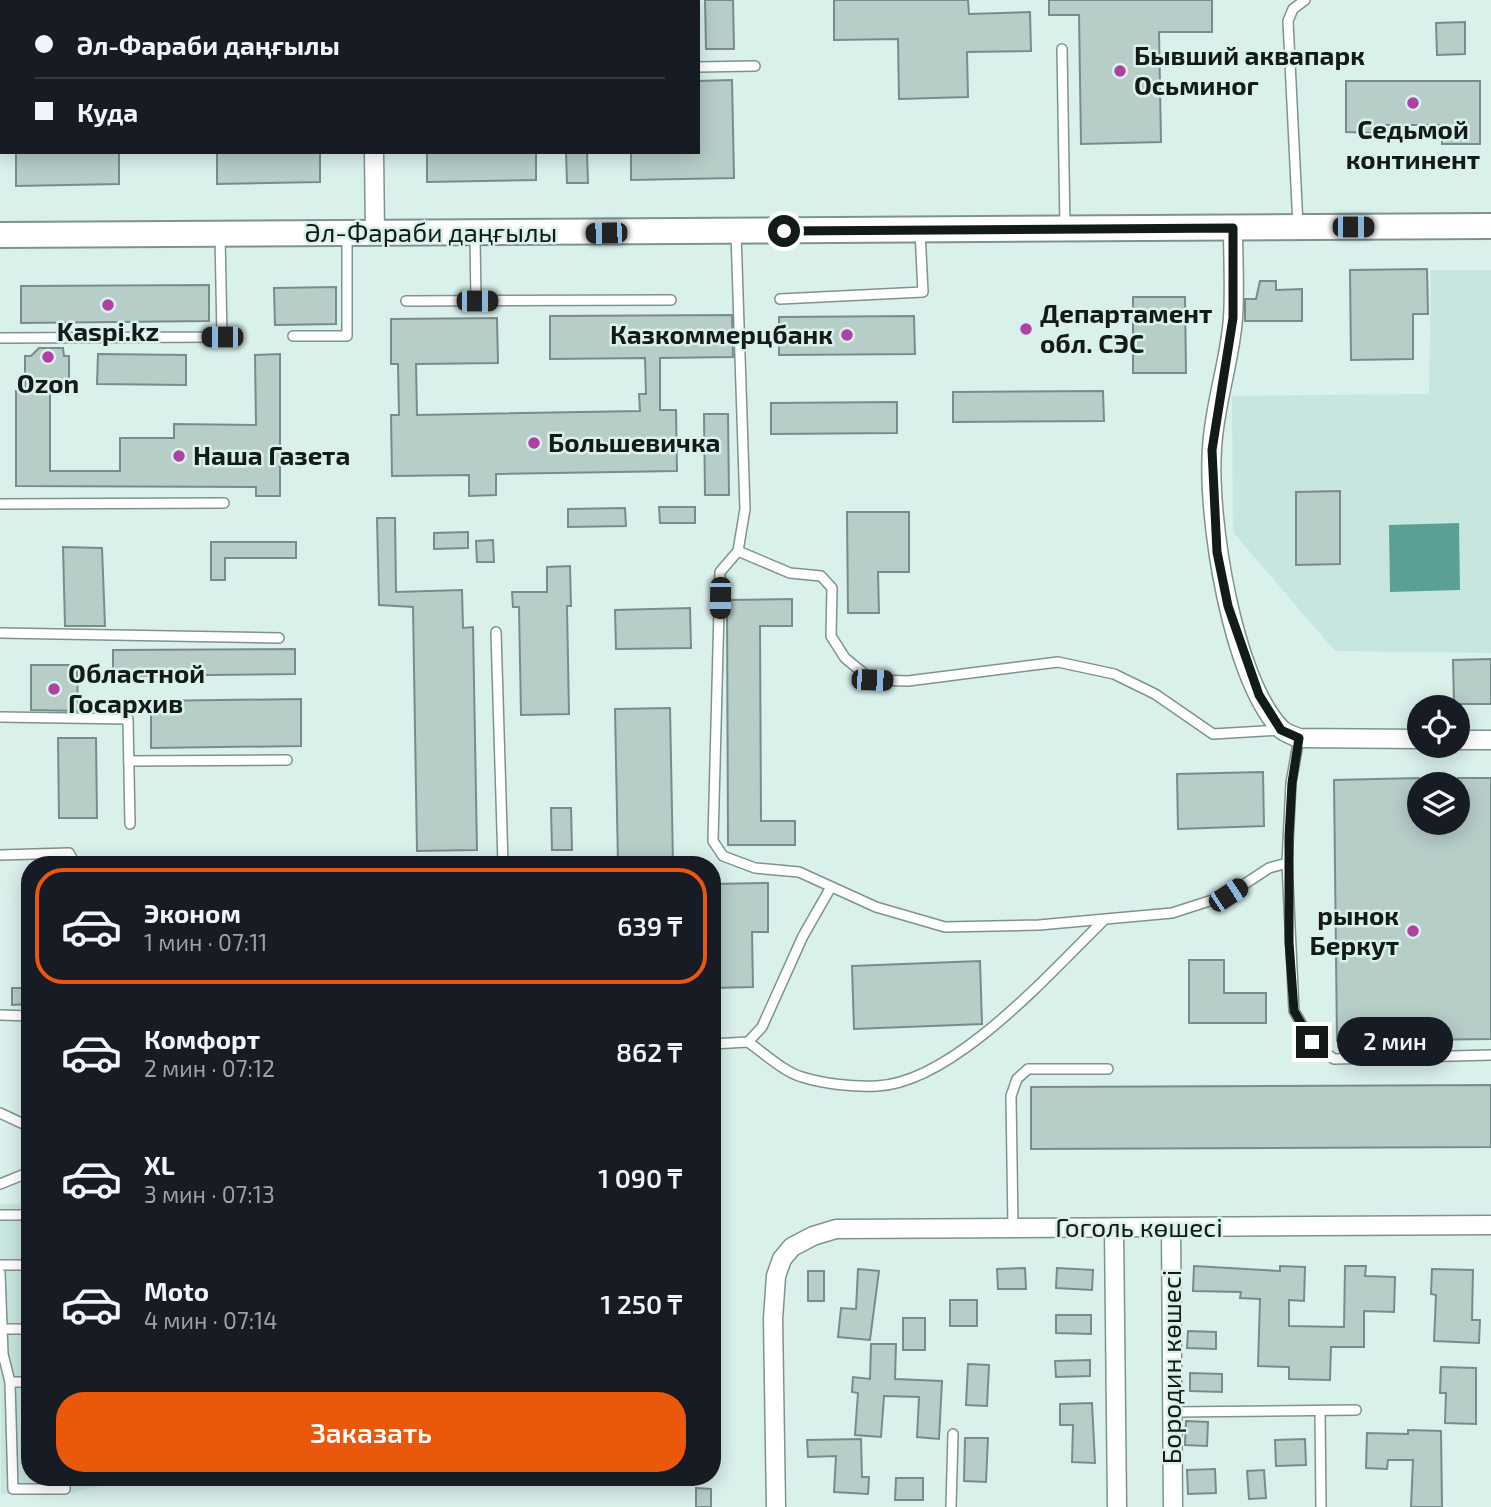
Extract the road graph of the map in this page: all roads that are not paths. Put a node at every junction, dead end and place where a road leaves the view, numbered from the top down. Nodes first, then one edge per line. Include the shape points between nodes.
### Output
1 (1305, 0) edge
2 (1062, 50) dead end
3 (755, 66) dead end
4 (700, 67) edge
5 (374, 154) edge
6 (1491, 226) edge
7 (1298, 227) junction
8 (1233, 228) junction
9 (1065, 229) junction
10 (920, 230) junction
11 (736, 231) junction
12 (347, 233) junction
13 (375, 233) junction
14 (220, 234) junction
15 (475, 234) junction
16 (0, 235) edge
17 (780, 299) dead end
18 (671, 300) dead end
19 (406, 301) dead end
20 (477, 301) junction
21 (293, 336) dead end
22 (0, 338) edge
23 (224, 503) dead end
24 (0, 504) edge
25 (738, 551) junction
26 (496, 632) dead end
27 (0, 633) edge
28 (279, 638) dead end
29 (0, 717) edge
30 (1281, 730) junction
31 (1299, 738) junction
32 (1407, 739) edge
33 (1470, 740) edge
34 (1491, 740) edge
35 (286, 760) dead end
36 (129, 761) junction
37 (130, 824) dead end
38 (0, 855) edge
39 (71, 856) edge
40 (503, 856) edge
41 (1287, 863) junction
42 (831, 887) junction
43 (1103, 921) junction
44 (0, 1015) edge
45 (21, 1016) edge
46 (748, 1042) junction
47 (721, 1044) edge
48 (1491, 1055) edge
49 (1108, 1069) dead end
50 (0, 1113) edge
51 (21, 1123) edge
52 (21, 1176) edge
53 (0, 1184) edge
54 (0, 1215) edge
55 (21, 1215) edge
56 (1491, 1225) edge
57 (1013, 1228) junction
58 (1114, 1228) junction
59 (1171, 1228) junction
60 (0, 1265) edge
61 (21, 1265) edge
62 (0, 1273) edge
63 (2, 1329) junction
64 (21, 1329) edge
65 (2, 1354) edge
66 (10, 1382) junction
67 (21, 1382) edge
68 (1356, 1410) dead end
69 (1320, 1411) junction
70 (1172, 1412) junction
71 (953, 1434) dead end
72 (65, 1486) edge
73 (776, 1507) edge
74 (951, 1507) edge
75 (1117, 1507) edge
76 (1173, 1507) edge
77 (1321, 1507) edge

1 - 7 lane via 1287,21
2 - 9 lane
3 - 4 lane
5 - 13 street
6 - 7 main road, Әл-Фараби даңғылы
7 - 8 main road, Әл-Фараби даңғылы
8 - 9 main road, Әл-Фараби даңғылы
8 - 30 street via 1233,318 1212,450 1217,552 1245,658 1259,695
9 - 10 main road, Әл-Фараби даңғылы
10 - 11 main road, Әл-Фараби даңғылы
10 - 17 lane via 923,292
11 - 15 main road, Әл-Фараби даңғылы
11 - 25 lane via 745,509
12 - 13 main road, Әл-Фараби даңғылы
12 - 14 main road, Әл-Фараби даңғылы
12 - 21 lane via 347,336
13 - 15 main road, Әл-Фараби даңғылы
14 - 16 main road, Әл-Фараби даңғылы
14 - 22 lane via 222,337
15 - 20 lane
18 - 20 lane
19 - 20 lane
23 - 24 lane
25 - 30 lane via 790,573 821,576 832,588 831,636 845,658 872,680 908,681 1058,662 1114,674 1155,694 1213,734
25 - 42 lane via 720,572 713,841 723,856 755,868 799,872
26 - 40 lane
27 - 28 lane
29 - 36 lane via 124,717 130,723
30 - 31 street
31 - 32 street
31 - 41 lane
33 - 34 street
35 - 36 lane
36 - 37 lane
38 - 39 lane
41 - 43 lane via 1269,868 1228,895 1171,913
41 - 48 lane via 1294,1011 1312,1042 1334,1059
42 - 43 lane via 876,907 945,927
42 - 46 lane via 762,1027
43 - 46 lane via 1014,1009 959,1053 919,1074 878,1086 799,1077
44 - 45 lane
46 - 47 lane
49 - 57 lane via 1028,1069 1017,1079 1012,1096
50 - 51 lane
52 - 53 lane
54 - 55 lane
56 - 59 street, Гоголь көшесі
57 - 58 street, Гоголь көшесі
57 - 73 street, Гоголь көшесі via 836,1229 792,1247 782,1259 773,1295
58 - 59 street, Гоголь көшесі
58 - 75 street
59 - 70 street, Бородин көшесі
60 - 61 lane
62 - 63 lane
63 - 64 lane
63 - 65 lane
65 - 66 lane
66 - 67 lane
66 - 72 lane via 13,1489
68 - 69 lane
69 - 70 lane
69 - 77 lane
70 - 76 street, Бородин көшесі
71 - 74 lane

